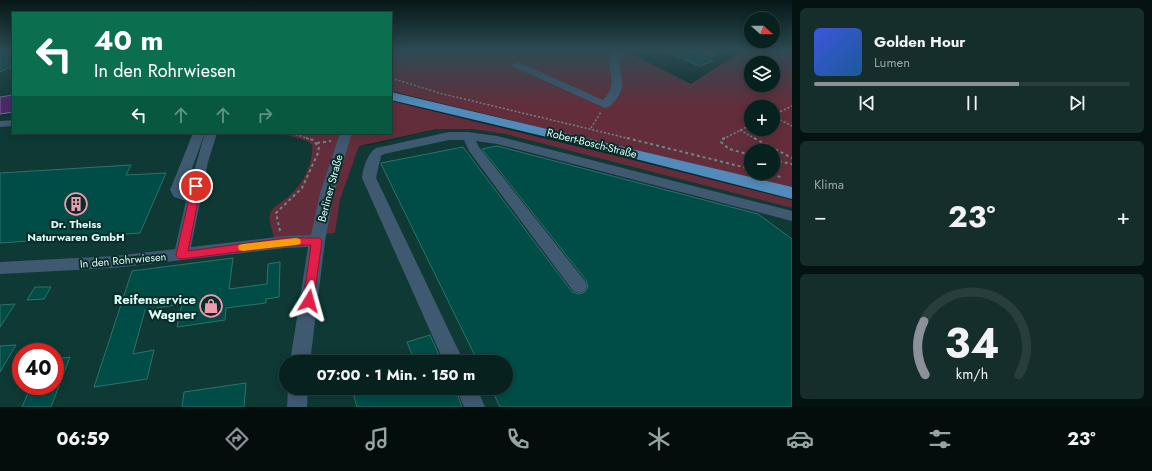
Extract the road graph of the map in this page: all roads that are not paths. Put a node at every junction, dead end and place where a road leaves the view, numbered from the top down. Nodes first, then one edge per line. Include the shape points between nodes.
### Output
1 (527, 69) edge
2 (614, 69) edge
3 (393, 96) edge
4 (12, 123) edge
5 (0, 124) edge
6 (199, 134) edge
7 (211, 134) edge
8 (346, 134) edge
9 (468, 136) junction
10 (792, 193) edge
11 (194, 198) junction
12 (792, 216) edge
13 (317, 241) junction
14 (182, 255) junction
15 (0, 268) edge
16 (579, 286) dead end
17 (301, 355) edge
18 (451, 355) edge
19 (298, 395) edge
20 (469, 395) edge
21 (297, 407) edge
22 (475, 407) edge

1 - 2 street via 605,106 618,86
3 - 10 main road, Robert-Bosch-Straße
4 - 5 street
6 - 11 street via 177,190 179,194
7 - 11 street
8 - 13 street, Berliner Straße via 327,193
9 - 12 street via 510,143
9 - 16 street via 473,148
9 - 18 street via 449,136 380,151 375,154 369,173 372,185
11 - 14 street
13 - 14 street, In den Rohrwiesen via 285,242
13 - 17 street, Berliner Straße
14 - 15 street, In den Rohrwiesen via 114,262
19 - 21 street
20 - 22 street

